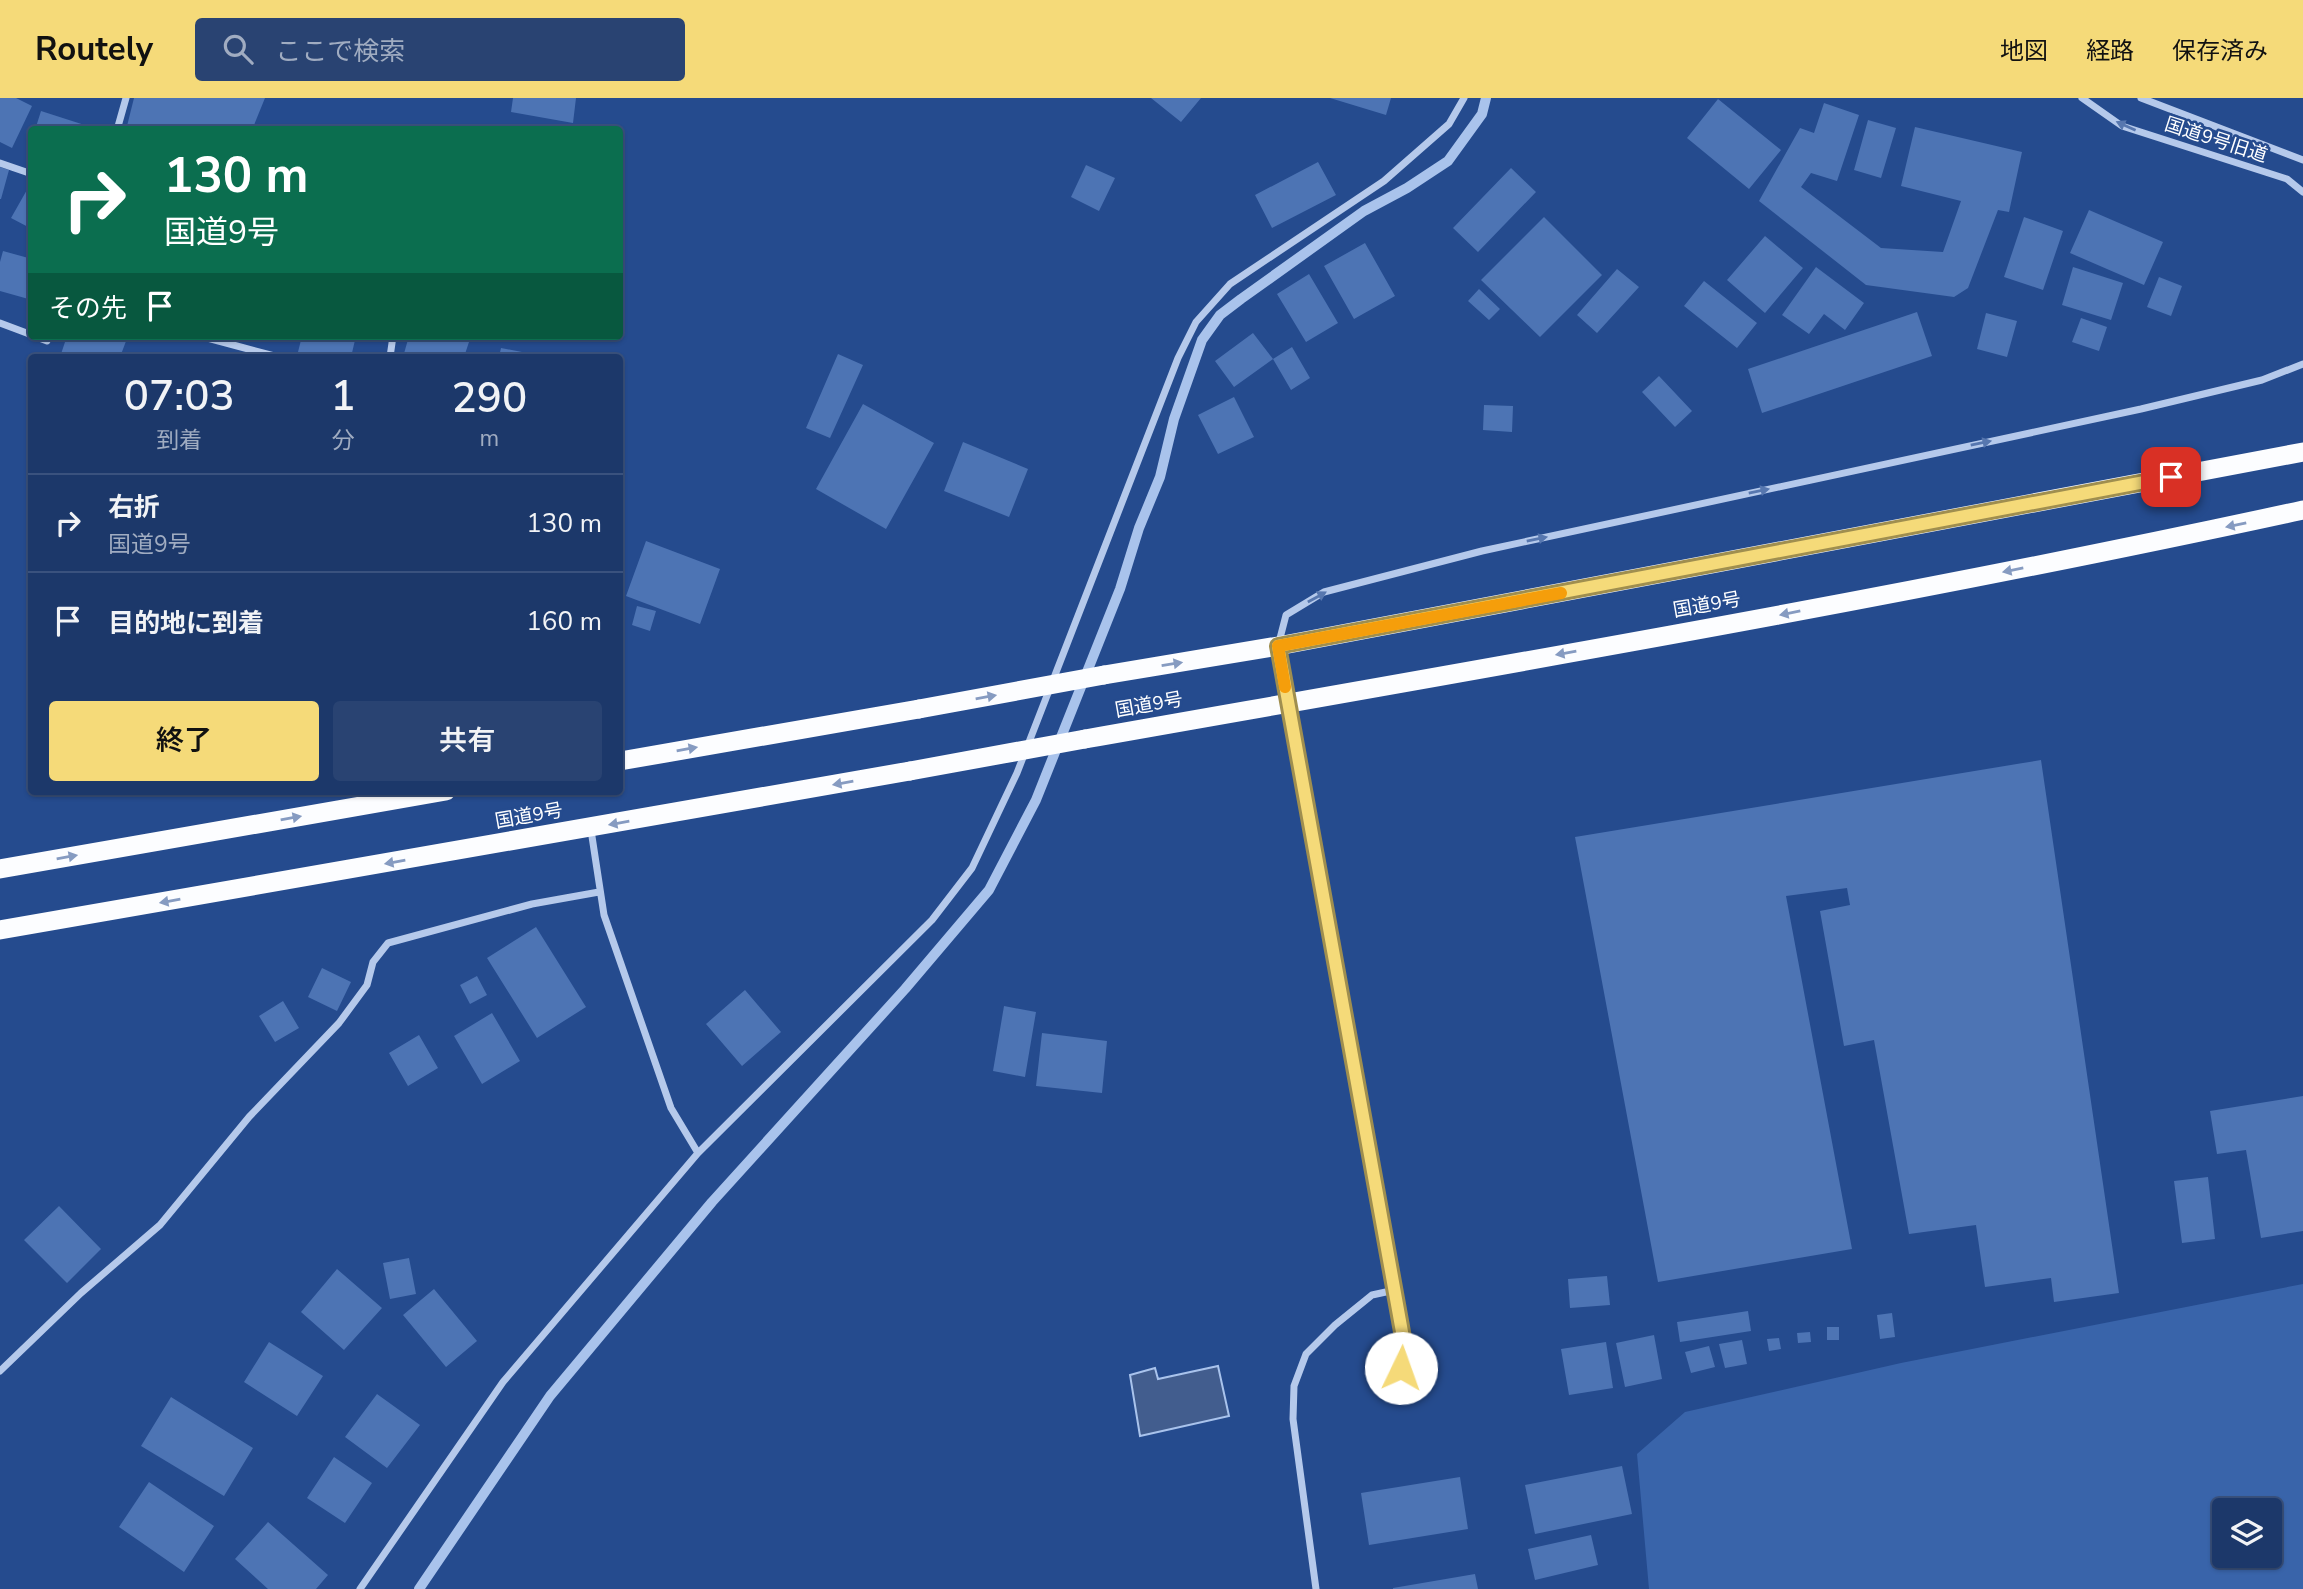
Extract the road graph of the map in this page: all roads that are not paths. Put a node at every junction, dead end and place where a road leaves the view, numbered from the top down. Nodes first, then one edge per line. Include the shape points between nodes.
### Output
1 (125, 98) edge
2 (1464, 98) edge
3 (2082, 98) edge
4 (2141, 98) edge
5 (118, 126) edge
6 (2303, 160) edge
7 (0, 163) edge
8 (28, 173) edge
9 (2303, 192) edge
10 (0, 323) edge
11 (28, 334) edge
12 (215, 340) edge
13 (267, 354) edge
14 (2303, 364) edge
15 (2303, 452) edge
16 (2303, 510) edge
17 (1278, 646) junction
18 (1288, 703) junction
19 (623, 760) edge
20 (423, 795) edge
21 (591, 828) junction
22 (0, 869) edge
23 (600, 892) junction
24 (0, 930) edge
25 (698, 1153) junction
26 (1395, 1290) junction
27 (0, 1371) edge
28 (1398, 1394) dead end
29 (360, 1589) edge
30 (1316, 1589) edge

1 - 5 street
2 - 25 street via 1449,124 1384,181 1230,284 1196,322 1017,773 972,869 932,920
9 -> 3 street, 国道9号旧道 via 2287,179 2122,126
4 - 6 street, 国道9号旧道
7 - 8 street
10 - 11 street
12 - 13 street
17 -> 14 street via 1286,615 1324,592 1482,551 2141,409 2262,380
15 - 17 highway, 国道9号
16 -> 18 highway, 国道9号 via 1780,615
17 - 18 street
19 -> 17 highway, 国道9号, bridge
18 -> 21 highway, 国道9号, bridge
18 - 26 street
22 -> 20 highway
21 - 23 street
21 -> 24 highway, 国道9号
23 - 25 street via 671,1108
23 - 27 street via 532,904 388,943 373,962 367,985 340,1023 249,1117 160,1225
25 - 29 street via 503,1382
26 - 28 street via 1404,1343
26 - 30 street via 1372,1295 1335,1325 1306,1354 1294,1386 1293,1419

